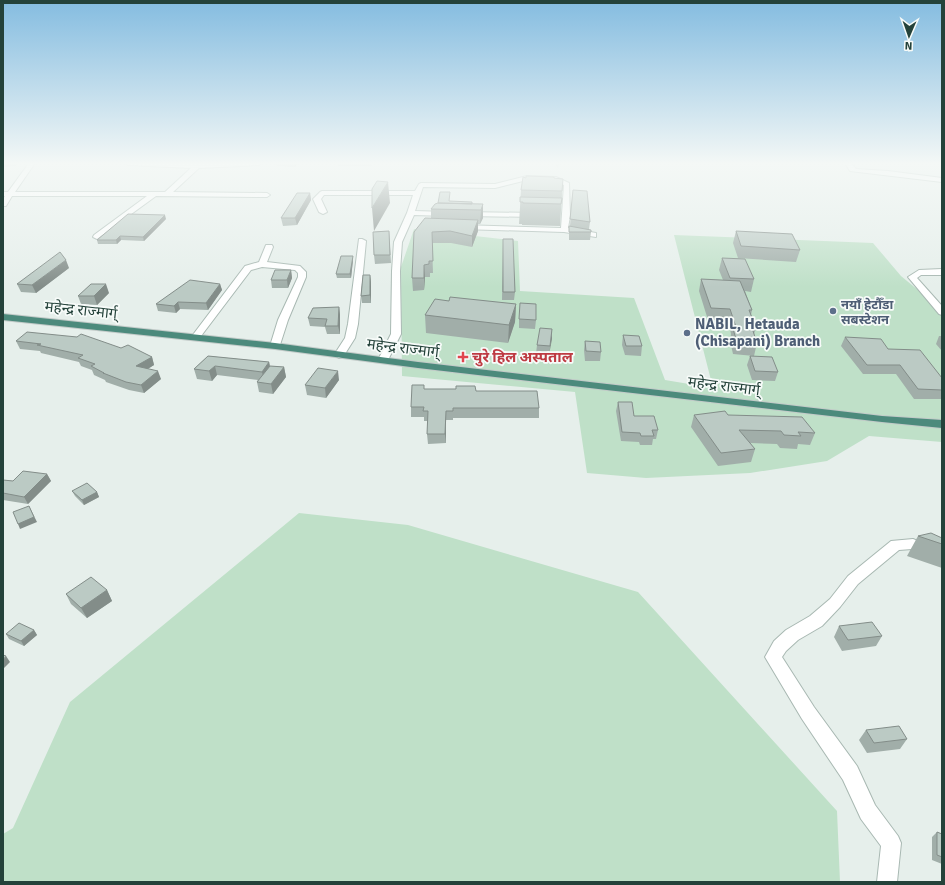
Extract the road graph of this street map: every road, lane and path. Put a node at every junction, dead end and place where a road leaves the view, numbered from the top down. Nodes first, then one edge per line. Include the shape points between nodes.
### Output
1 (141, 204) edge
2 (319, 204) edge
3 (413, 204) edge
4 (564, 204) edge
5 (323, 212) dead end
6 (411, 213) junction
7 (543, 215) edge
8 (453, 227) edge
9 (564, 230) junction
10 (593, 235) edge
11 (98, 237) edge
12 (362, 241) dead end
13 (269, 247) dead end
14 (262, 264) junction
15 (942, 272) edge
16 (942, 312) edge
17 (3, 317) edge
18 (195, 338) junction
19 (276, 346) junction
20 (339, 355) junction
21 (383, 360) junction
22 (942, 424) edge
23 (942, 557) edge
24 (887, 882) edge

1 - 11 street
2 - 5 street
3 - 6 street
4 - 9 street
6 - 7 street
6 - 21 street via 410,226 398,242 396,334
8 - 9 street
9 - 10 street
12 - 20 street via 353,324 350,338
13 - 14 street
14 - 18 street via 248,268
14 - 19 street via 297,268 302,272 283,320
15 - 16 street via 920,273 912,277
17 - 18 highway, महेन्द्र राज्मार्ग्
18 - 19 highway, महेन्द्र राज्मार्ग्
19 - 20 highway, महेन्द्र राज्मार्ग्
20 - 21 highway, महेन्द्र राज्मार्ग्
21 - 22 highway, महेन्द्र राज्मार्ग् via 723,401
23 - 24 street via 913,544 896,545 853,580 835,603 816,621 792,635 773,657 850,773 868,812 891,843

